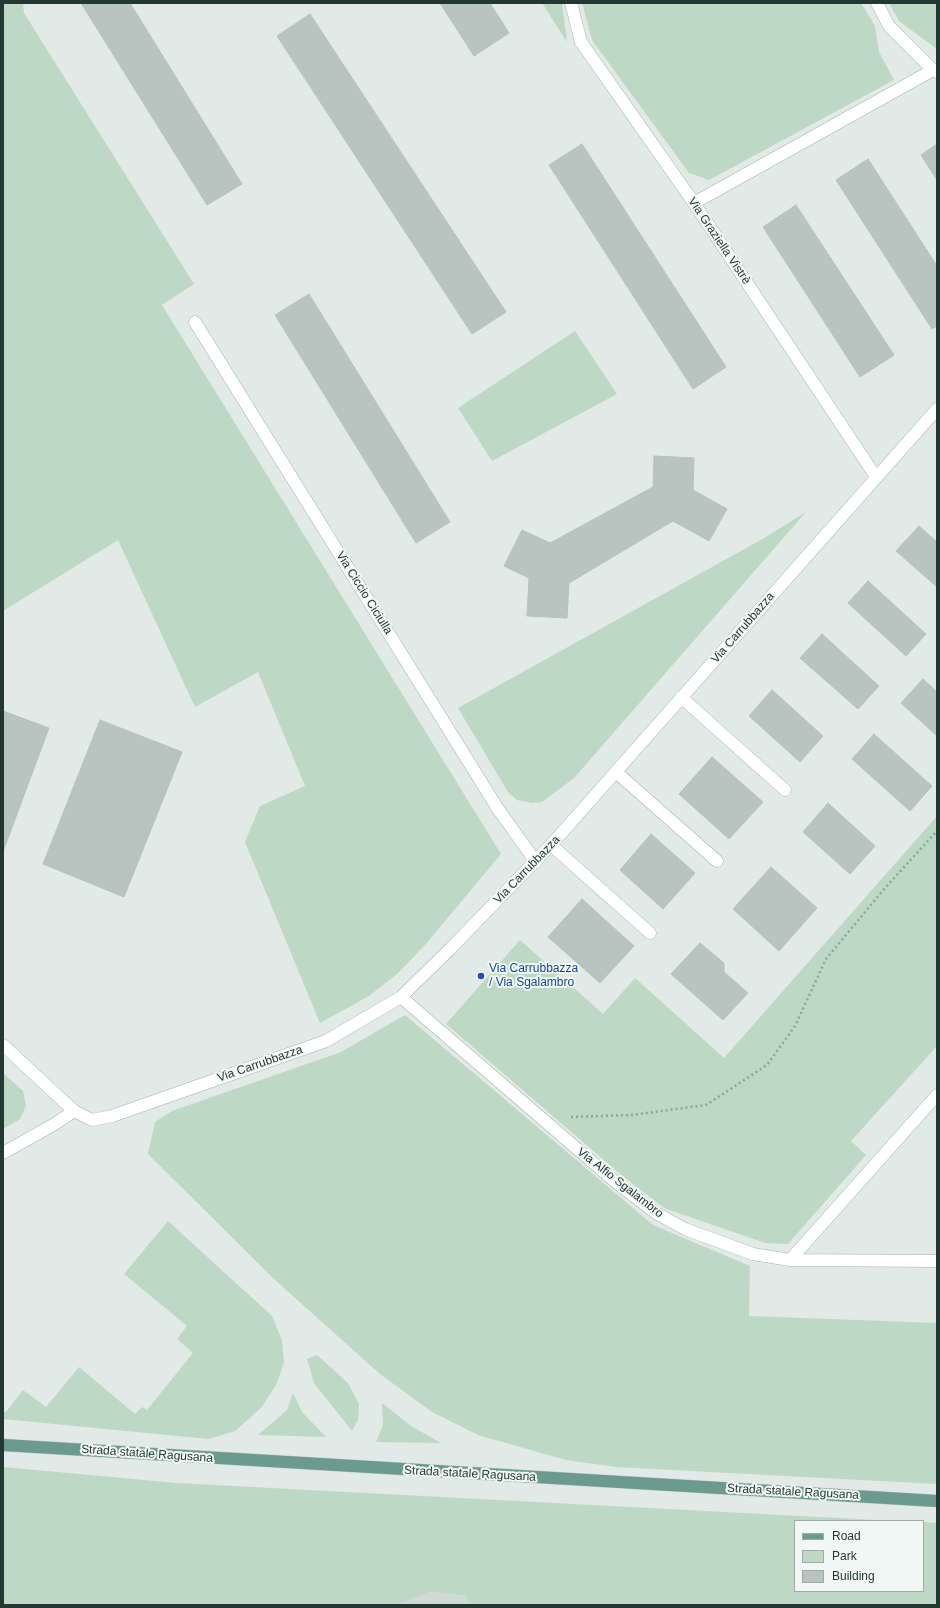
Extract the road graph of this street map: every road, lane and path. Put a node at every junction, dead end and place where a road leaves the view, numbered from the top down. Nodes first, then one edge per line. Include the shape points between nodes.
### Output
1 (570, 3) edge
2 (877, 3) edge
3 (935, 71) edge
4 (694, 203) junction
5 (195, 322) dead end
6 (937, 409) edge
7 (876, 477) junction
8 (682, 697) junction
9 (616, 772) junction
10 (785, 790) dead end
11 (937, 831) edge
12 (551, 845) junction
13 (717, 861) dead end
14 (536, 862) junction
15 (650, 933) dead end
16 (401, 997) junction
17 (3, 1045) edge
18 (937, 1095) edge
19 (74, 1111) junction
20 (538, 1118) junction
21 (3, 1153) edge
22 (790, 1260) junction
23 (937, 1261) edge
24 (3, 1445) edge
25 (937, 1501) edge

1 - 4 street, Via Graziella Vistrè via 581,42
2 - 3 street via 889,26
3 - 4 street
4 - 7 street, Via Graziella Vistrè
5 - 14 street, Via Ciccio Ciciulla via 498,809
6 - 7 street, Via Carrubbazza
7 - 8 street, Via Carrubbazza
8 - 9 street, Via Carrubbazza
8 - 10 street
9 - 12 street, Via Carrubbazza
9 - 13 street
11 - 20 path via 826,959 795,1026 767,1065 706,1105 632,1115
12 - 14 street, Via Carrubbazza
12 - 15 street
14 - 16 street, Via Carrubbazza
16 - 19 street, Via Carrubbazza via 326,1041 112,1116 92,1120
16 - 20 street, Via Alfio Sgalambro
17 - 19 street, Via Carrubbazza
18 - 22 street
19 - 21 street via 53,1126
20 - 22 street, Via Alfio Sgalambro via 612,1179 673,1223 754,1254
22 - 23 street, Via Alfio Sgalambro
24 - 25 main road, Strada statale Ragusana

